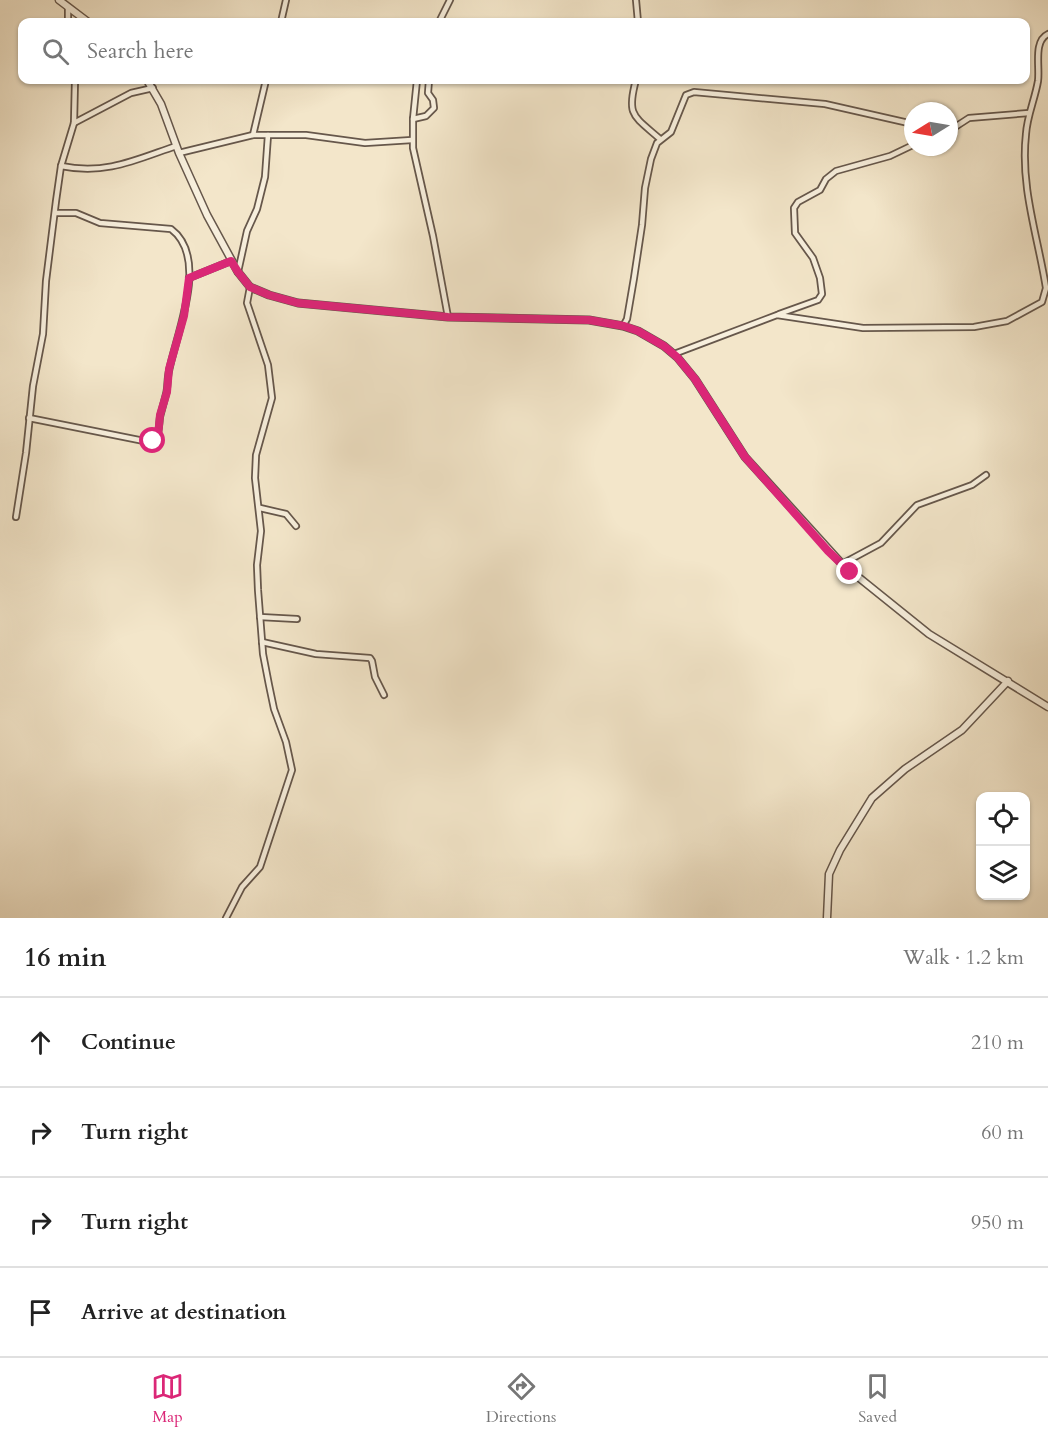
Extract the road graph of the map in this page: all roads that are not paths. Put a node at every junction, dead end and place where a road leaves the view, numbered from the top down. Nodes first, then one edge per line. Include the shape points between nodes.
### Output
1 (59, 0) edge
2 (286, 0) edge
3 (450, 0) edge
4 (636, 0) edge
5 (68, 7) junction
6 (68, 18) edge
7 (83, 18) edge
8 (282, 18) edge
9 (441, 18) edge
10 (638, 18) edge
11 (1048, 34) edge
12 (75, 84) edge
13 (150, 84) edge
14 (265, 84) edge
15 (417, 84) edge
16 (428, 84) edge
17 (635, 84) edge
18 (153, 88) junction
19 (1029, 113) junction
20 (413, 119) junction
21 (904, 122) edge
22 (74, 123) junction
23 (958, 125) edge
24 (253, 135) junction
25 (268, 135) junction
26 (660, 139) junction
27 (412, 140) junction
28 (176, 146) junction
29 (904, 149) edge
30 (179, 153) junction
31 (62, 166) junction
32 (55, 213) junction
33 (231, 261) junction
34 (238, 272) junction
35 (189, 278) junction
36 (250, 287) junction
37 (777, 315) junction
38 (448, 317) junction
39 (624, 326) junction
40 (674, 354) junction
41 (29, 418) junction
42 (986, 475) dead end
43 (260, 508) junction
44 (16, 517) dead end
45 (296, 526) dead end
46 (842, 564) junction
47 (260, 616) junction
48 (297, 619) dead end
49 (262, 642) junction
50 (1008, 681) junction
51 (384, 696) dead end
52 (1048, 707) edge
53 (226, 918) edge
54 (827, 918) edge

1 - 5 street
2 - 8 street
3 - 9 street
4 - 10 street
5 - 6 street
5 - 7 street
11 - 19 street via 1040,43 1038,80
12 - 22 street
13 - 18 street
14 - 24 street
15 - 20 street
16 - 20 street via 434,108 426,116
17 - 26 street via 634,116
18 - 22 street via 131,93
18 - 28 street
19 - 23 street via 969,118
19 - 37 street via 1025,135 1027,180 1046,288 1042,302 1007,321 974,327 863,328
20 - 27 street
21 - 26 street via 825,104 694,92 682,100 671,132
22 - 31 street
24 - 25 street
24 - 30 street
25 - 27 street via 306,135 372,144
25 - 34 street via 265,177
26 - 39 street via 645,188
27 - 38 street
28 - 30 street
28 - 31 street via 114,167 96,170
29 - 37 street via 836,171 820,190 798,202 794,208 795,233 813,258 822,294 818,300
30 - 33 street
31 - 32 street
32 - 35 street via 76,213 100,223 171,229 186,248
32 - 41 street via 43,334
33 - 34 street
33 - 35 street
34 - 36 street
35 - 41 street via 156,440 149,442
36 - 38 street via 298,303
36 - 43 street via 247,303 268,365 272,398 256,455
37 - 40 street
38 - 39 street via 589,320
39 - 40 street
40 - 46 street via 695,379 745,457
41 - 44 street
42 - 46 street via 917,505 882,543
43 - 45 street via 286,514
43 - 47 street
46 - 50 street via 929,634
47 - 48 street
47 - 49 street
49 - 51 street via 316,654 370,658
49 - 53 street via 273,704 292,774 260,867 242,887
50 - 52 street
50 - 54 street via 962,730 905,769 872,798 830,874

